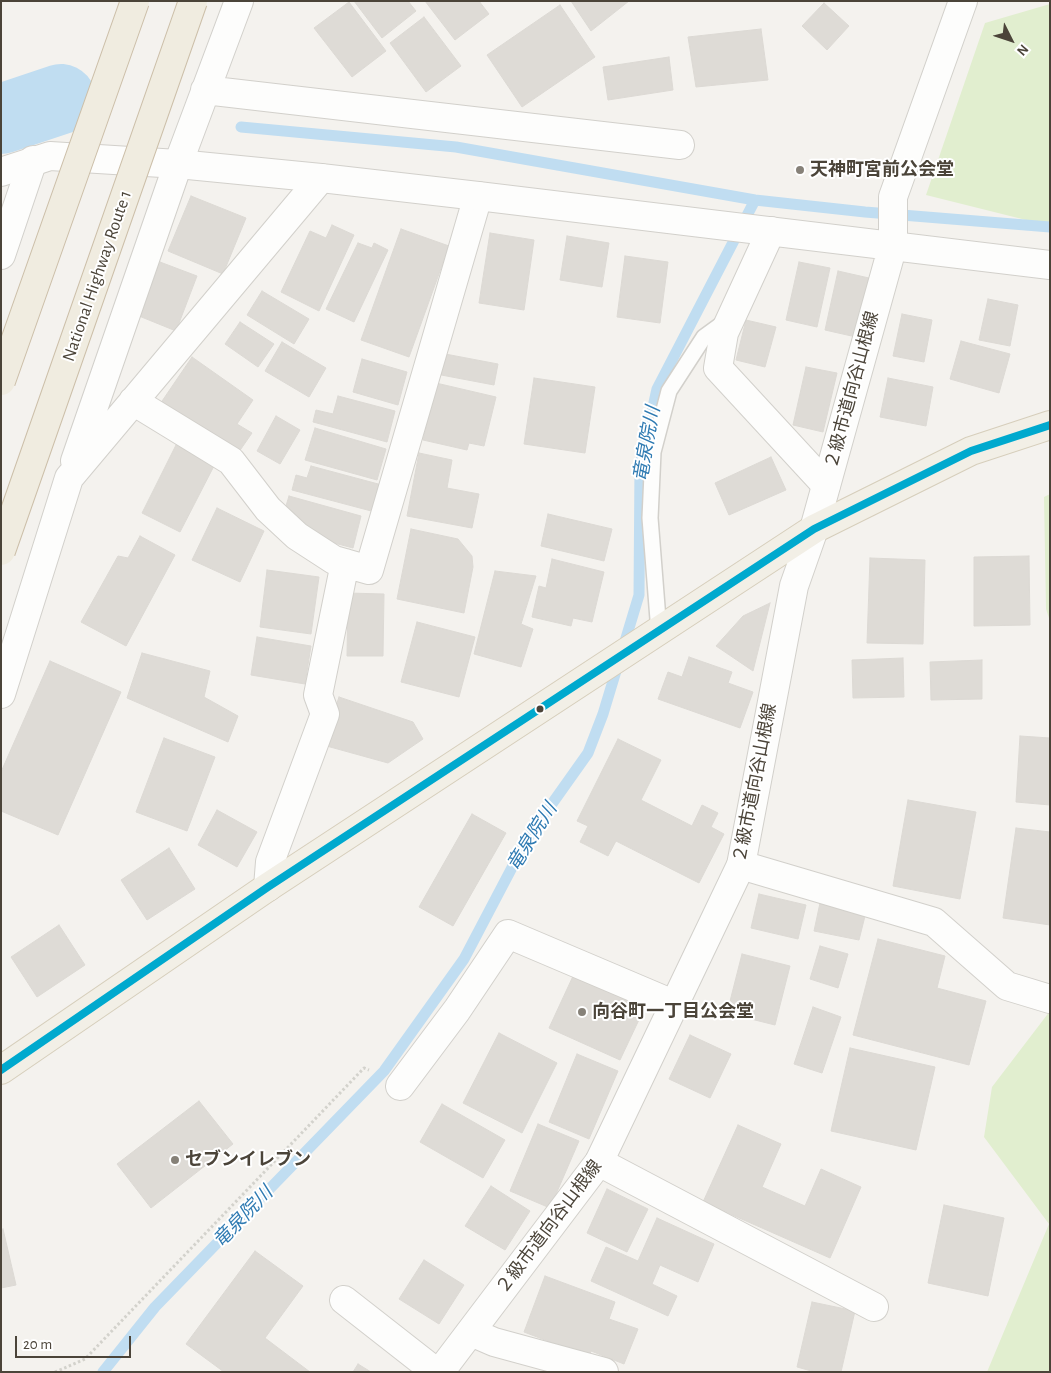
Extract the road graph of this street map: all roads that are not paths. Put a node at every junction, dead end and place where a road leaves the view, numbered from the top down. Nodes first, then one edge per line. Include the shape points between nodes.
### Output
1 (135, 1) edge
2 (193, 1) edge
3 (963, 1) edge
4 (240, 2) edge
5 (205, 90) junction
6 (680, 145) dead end
7 (33, 160) junction
8 (178, 164) junction
9 (1, 172) edge
10 (321, 178) junction
11 (478, 196) junction
12 (771, 231) junction
13 (893, 245) junction
14 (1, 255) edge
15 (1050, 265) edge
16 (732, 317) junction
17 (1, 382) edge
18 (133, 401) junction
19 (1050, 425) edge
20 (69, 478) junction
21 (826, 485) junction
22 (814, 529) junction
23 (1, 551) edge
24 (344, 563) junction
25 (659, 632) junction
26 (1, 694) edge
27 (740, 865) junction
28 (268, 887) junction
29 (1050, 999) edge
30 (674, 1004) junction
31 (1, 1070) edge
32 (400, 1086) road end
33 (599, 1162) junction
34 (344, 1300) dead end
35 (874, 1307) dead end
36 (471, 1332) junction
37 (436, 1372) edge
38 (440, 1372) edge
39 (604, 1372) edge

1 - 17 highway, bridge
2 - 23 highway, National Highway Route 1, bridge
3 - 13 street, ２級市道向谷山根線 via 893,197
4 - 5 street
5 - 6 street
5 - 8 street
7 - 8 street via 50,156
7 - 9 street
7 - 14 street
8 - 10 street
8 - 20 street
10 - 11 street
10 - 18 street
11 - 12 street
11 - 24 street via 369,570
12 - 13 street
12 - 16 street
13 - 15 street
13 - 21 street, ２級市道向谷山根線
16 - 21 street via 724,333 718,368
16 - 25 lane via 704,337 669,391 654,452 650,518
18 - 20 street
18 - 24 street via 231,462 268,509 297,536
19 - 22 main road via 971,451
20 - 26 street
21 - 22 street, ２級市道向谷山根線
22 - 25 main road
22 - 27 street, ２級市道向谷山根線 via 794,586
24 - 28 street via 318,695 324,714 270,862
25 - 28 main road
27 - 29 street via 934,922 1007,986
27 - 30 street, ２級市道向谷山根線
28 - 31 main road
30 - 32 street via 508,934
30 - 33 street, ２級市道向谷山根線
33 - 35 street
33 - 36 street, ２級市道向谷山根線
34 - 37 street
36 - 38 street, ２級市道向谷山根線
36 - 39 street via 494,1342

